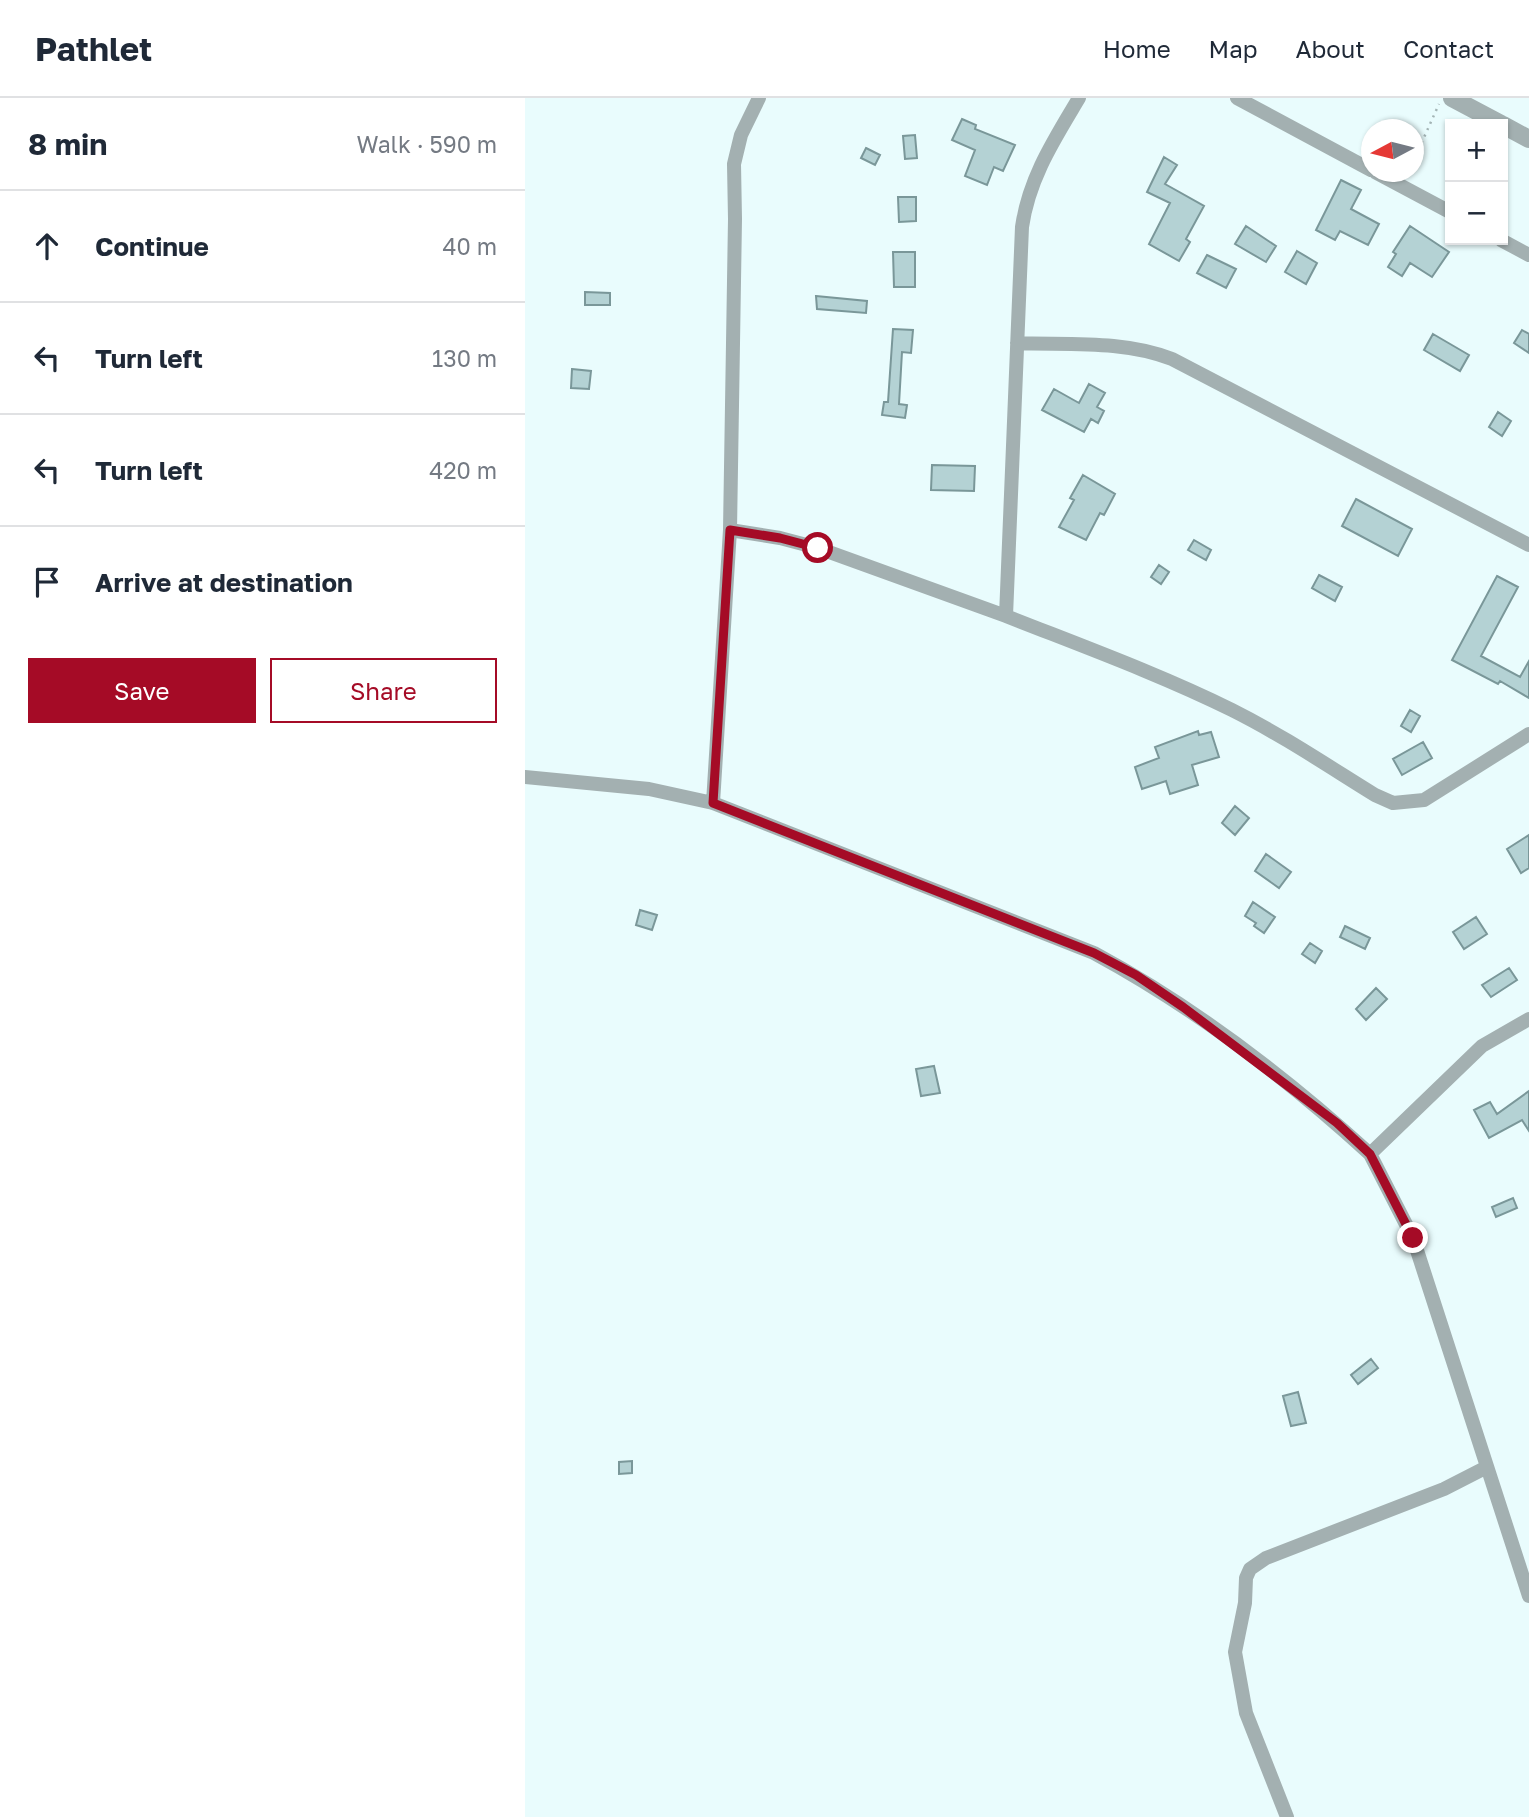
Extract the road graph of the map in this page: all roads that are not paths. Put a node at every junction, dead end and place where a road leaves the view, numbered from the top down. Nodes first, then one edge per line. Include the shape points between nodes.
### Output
1 (759, 98) edge
2 (1079, 98) edge
3 (1237, 98) edge
4 (1453, 98) edge
5 (1491, 119) edge
6 (1508, 128) edge
7 (1529, 139) edge
8 (1361, 165) edge
9 (1394, 182) edge
10 (1445, 209) edge
11 (1508, 244) edge
12 (1529, 255) edge
13 (1017, 343) junction
14 (730, 530) junction
15 (1529, 545) edge
16 (1006, 616) junction
17 (1529, 734) edge
18 (525, 776) edge
19 (713, 803) junction
20 (1529, 1019) edge
21 (1370, 1154) junction
22 (1487, 1467) junction
23 (1529, 1596) edge
24 (1287, 1817) edge

1 - 14 street via 741,135 734,164
2 - 13 street via 1032,181 1025,205
3 - 8 street
4 - 5 street
6 - 7 street
9 - 10 street
11 - 12 street
13 - 15 street via 1121,346 1172,359
13 - 16 street
14 - 16 street via 818,548
14 - 19 street
16 - 17 street via 1232,710 1393,803 1424,800
18 - 19 street via 649,789
19 - 21 street via 1094,953 1136,975 1306,1098
20 - 21 street via 1482,1046
21 - 22 street via 1413,1238
22 - 23 street
22 - 24 street via 1444,1489 1266,1558 1250,1569 1235,1652 1246,1713

